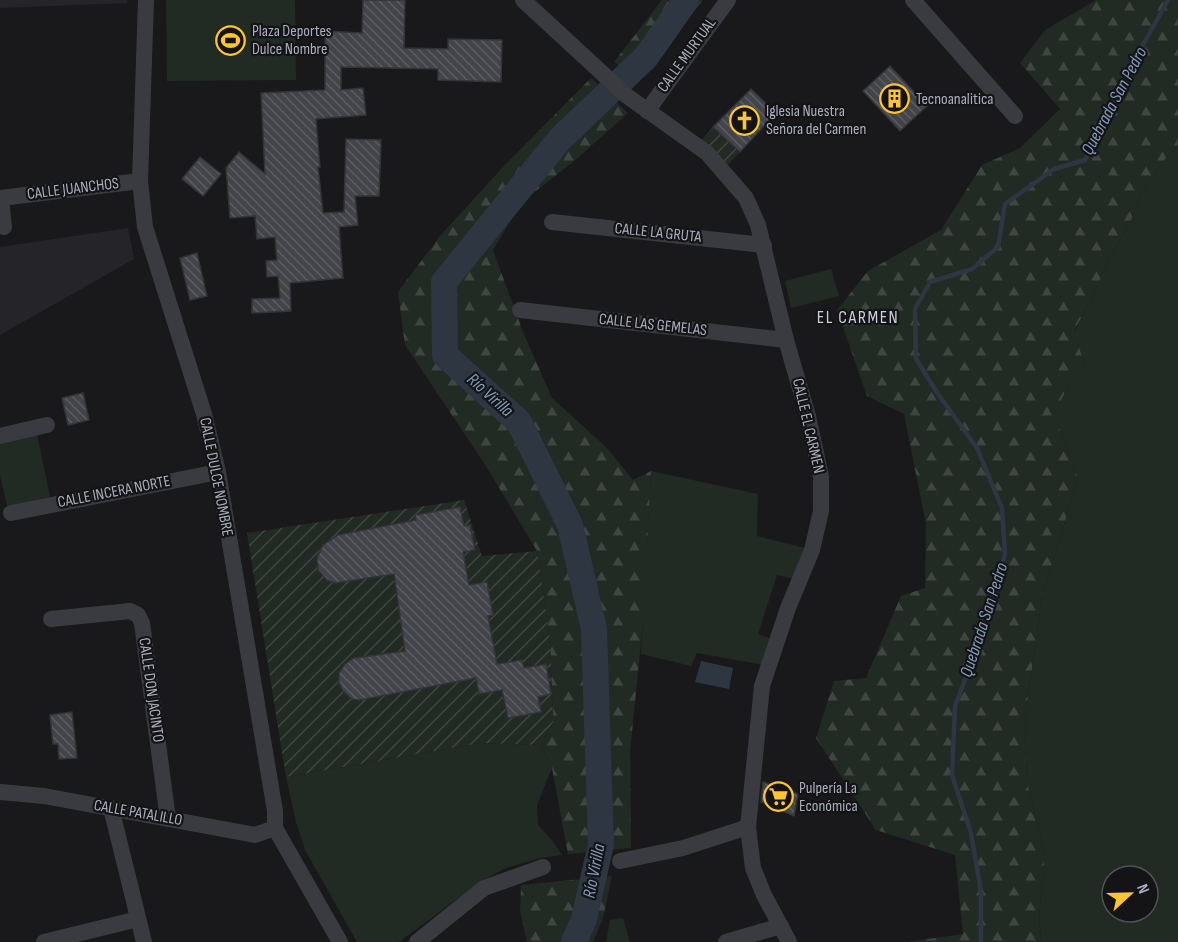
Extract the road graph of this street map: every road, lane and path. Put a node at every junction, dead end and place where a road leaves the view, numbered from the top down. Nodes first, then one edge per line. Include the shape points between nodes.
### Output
1 (146, 0) edge
2 (523, 0) edge
3 (728, 0) edge
4 (913, 0) edge
5 (647, 111) junction
6 (1015, 116) dead end
7 (140, 181) junction
8 (552, 222) dead end
9 (4, 227) dead end
10 (764, 244) junction
11 (520, 310) dead end
12 (786, 340) junction
13 (47, 425) dead end
14 (0, 436) edge
15 (218, 471) junction
16 (11, 513) dead end
17 (51, 619) dead end
18 (0, 792) edge
19 (111, 808) junction
20 (168, 819) junction
21 (748, 827) junction
22 (274, 828) junction
23 (620, 861) dead end
24 (543, 867) dead end
25 (138, 919) junction
26 (781, 926) junction
27 (44, 942) edge
28 (144, 942) edge
29 (340, 942) edge
30 (417, 942) edge
31 (726, 942) edge
32 (789, 942) edge

1 - 7 street, CALLE DULCE NOMBRE
2 - 5 street, CALLE EL CARMEN
3 - 5 street, CALLE MURTUAL
4 - 6 street
5 - 10 street, CALLE EL CARMEN via 707,153 732,180 746,198
7 - 9 street, CALLE JUANCHOS via 1,198
7 - 15 street, CALLE DULCE NOMBRE via 145,227
8 - 10 street, CALLE LA GRUTA
10 - 12 street, CALLE EL CARMEN
11 - 12 street, CALLE LAS GEMELAS
12 - 21 street, CALLE EL CARMEN via 808,416 820,477 820,511 812,550 762,686
13 - 14 street
15 - 16 street, CALLE INCERA NORTE
15 - 22 street, CALLE DULCE NOMBRE via 275,811
17 - 20 street, CALLE DON JACINTO via 130,610 138,615
18 - 19 street, CALLE PATALILLO
19 - 20 street, CALLE PATALILLO
19 - 25 street
20 - 22 street, CALLE PATALILLO via 255,835
21 - 23 street via 683,848
21 - 26 street, CALLE EL CARMEN via 753,868
22 - 29 street, CALLE DULCE NOMBRE
24 - 30 street via 484,888
25 - 27 street
25 - 28 street
26 - 31 street
26 - 32 street, CALLE EL CARMEN

